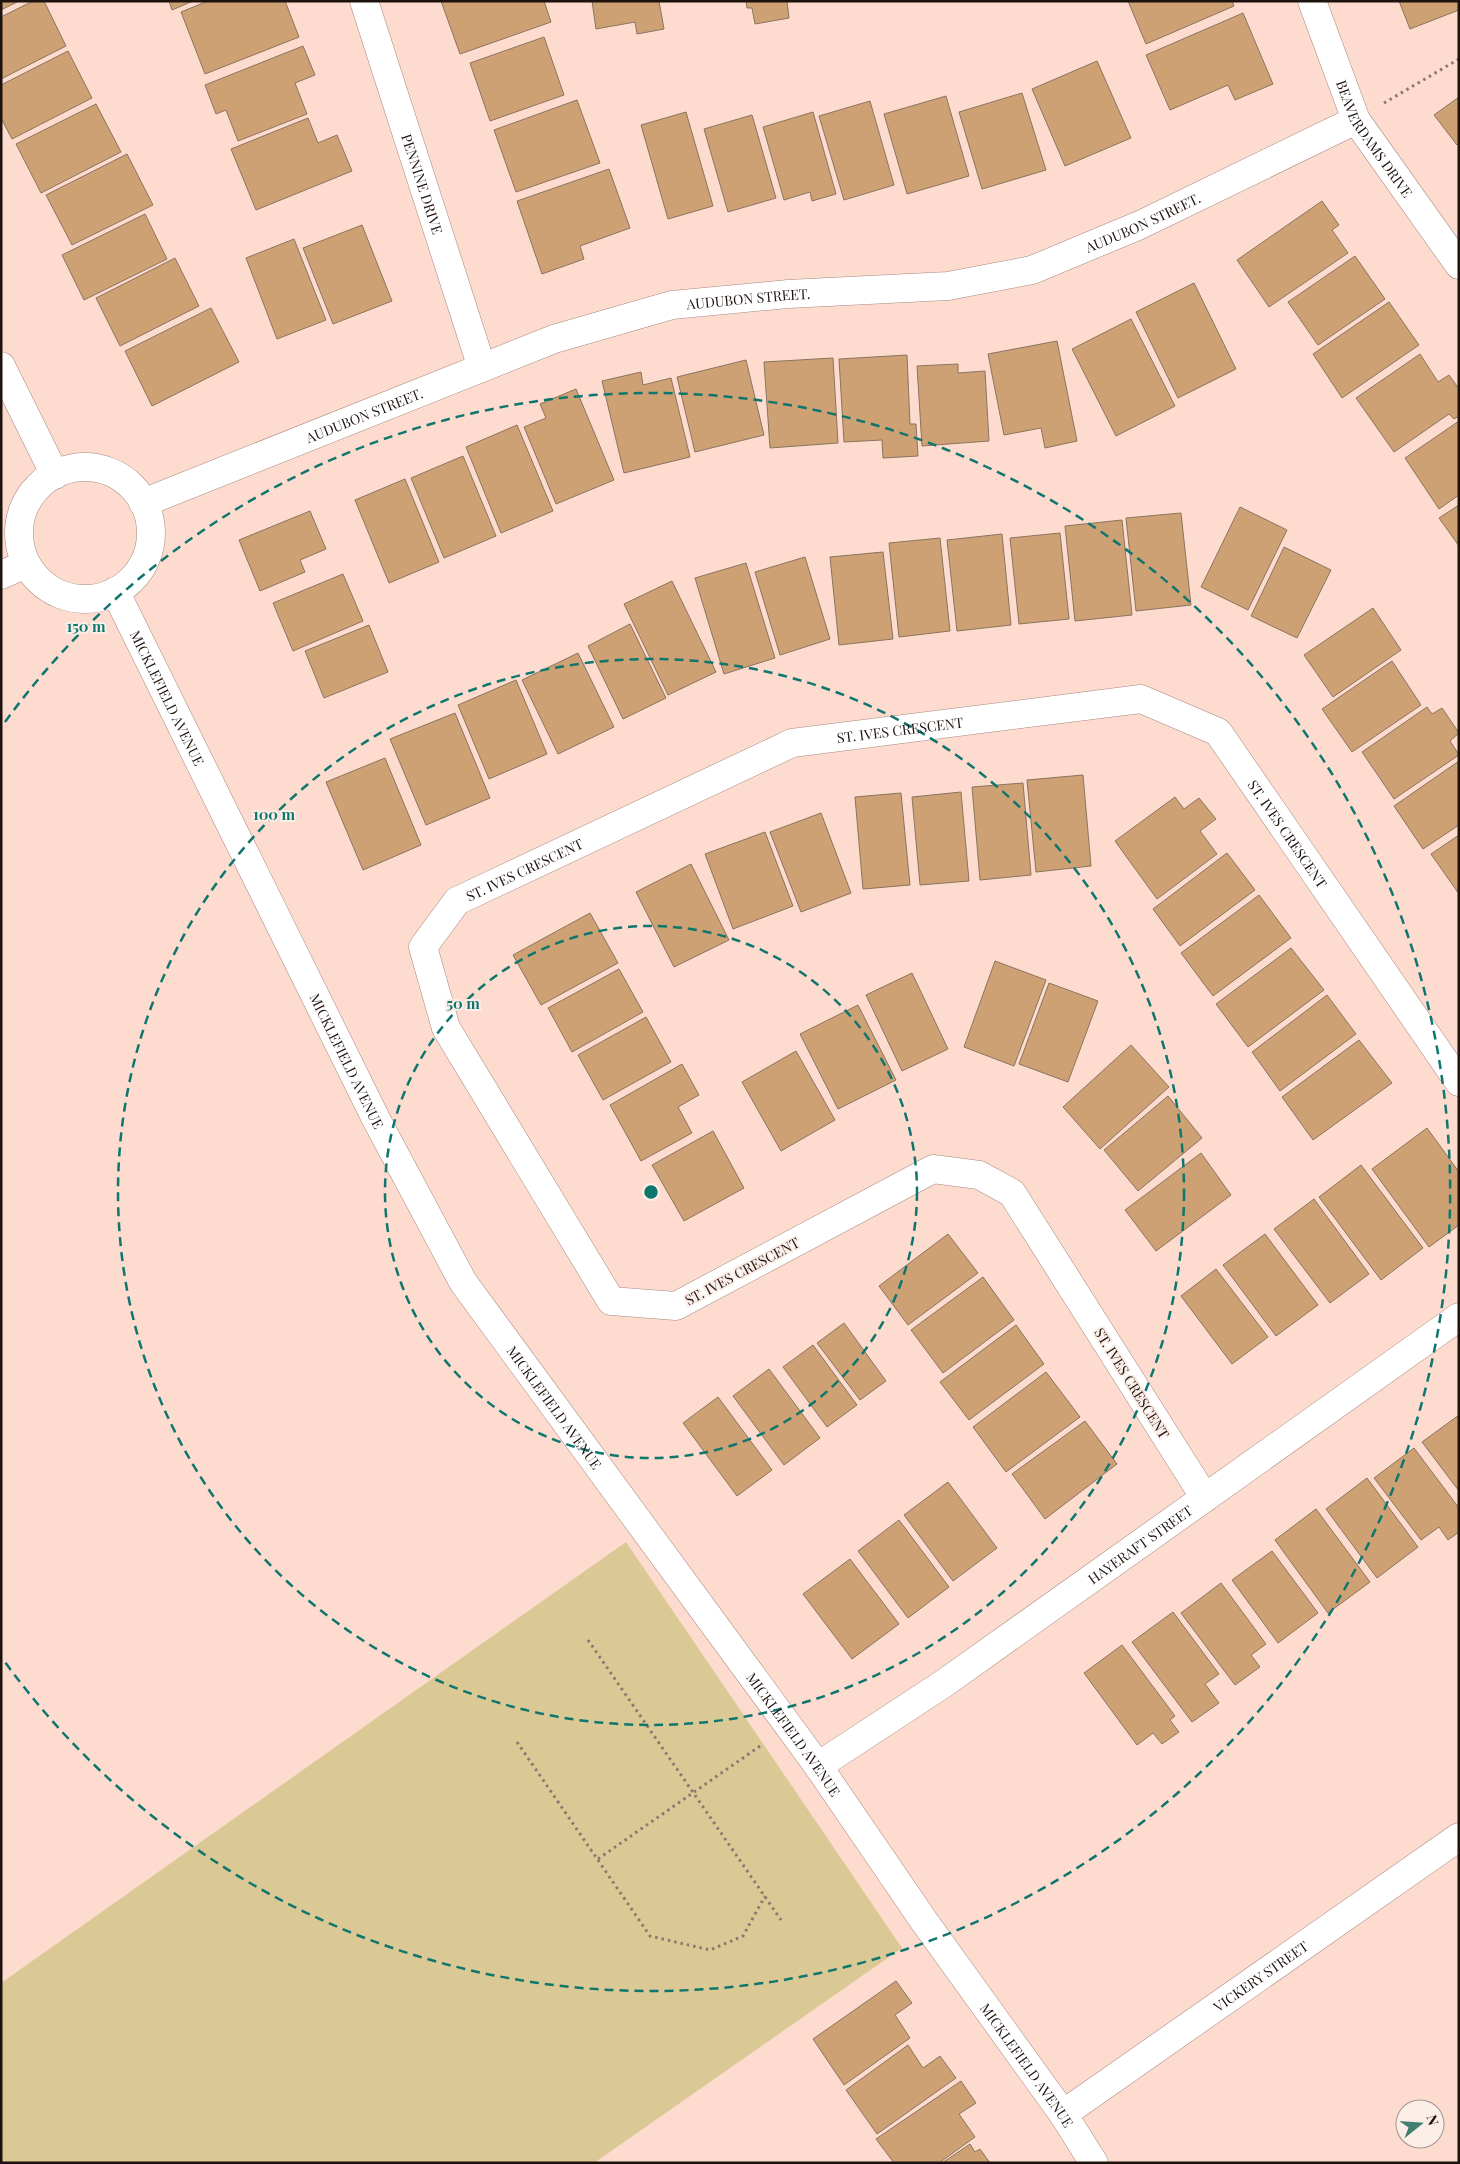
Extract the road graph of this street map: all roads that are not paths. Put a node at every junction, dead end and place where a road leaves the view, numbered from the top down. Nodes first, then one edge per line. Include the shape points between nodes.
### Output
1 (364, 1) edge
2 (1312, 1) edge
3 (1356, 120) junction
4 (1459, 265) edge
5 (1, 366) edge
6 (482, 368) junction
7 (55, 475) junction
8 (144, 503) junction
9 (26, 564) junction
10 (1, 575) edge
11 (115, 591) junction
12 (1459, 1082) edge
13 (1459, 1317) edge
14 (1205, 1498) junction
15 (818, 1766) junction
16 (1459, 1837) edge
17 (1063, 2114) junction
18 (1094, 2163) edge

1 - 6 street, PENNINE DRIVE
2 - 3 street, BEAVERDAMS DRIVE
3 - 4 street, BEAVERDAMS DRIVE
3 - 6 street, AUDUBON STREET. via 1140,225 1032,270 948,286 788,294 672,305 554,339
5 - 7 street
6 - 8 street, AUDUBON STREET.
7 - 8 street via 81,467 100,469 117,476
7 - 9 street via 33,493 24,509 19,527 20,546
8 - 11 street via 150,521 146,558 123,588
9 - 10 street
9 - 11 street via 37,579 68,598 87,600
11 - 15 street, MICKLEFIELD AVENUE via 376,1119 463,1282
12 - 14 street, ST. IVES CRESCENT via 1218,732 1141,699 792,743 456,901 423,947 446,1028 611,1302 676,1306 933,1169 979,1175 1012,1193
13 - 14 street, HAYERAFT STREET
14 - 15 street, HAYERAFT STREET via 951,1678
15 - 17 street, MICKLEFIELD AVENUE via 924,1921
16 - 17 street, VICKERY STREET
17 - 18 street, MICKLEFIELD AVENUE

